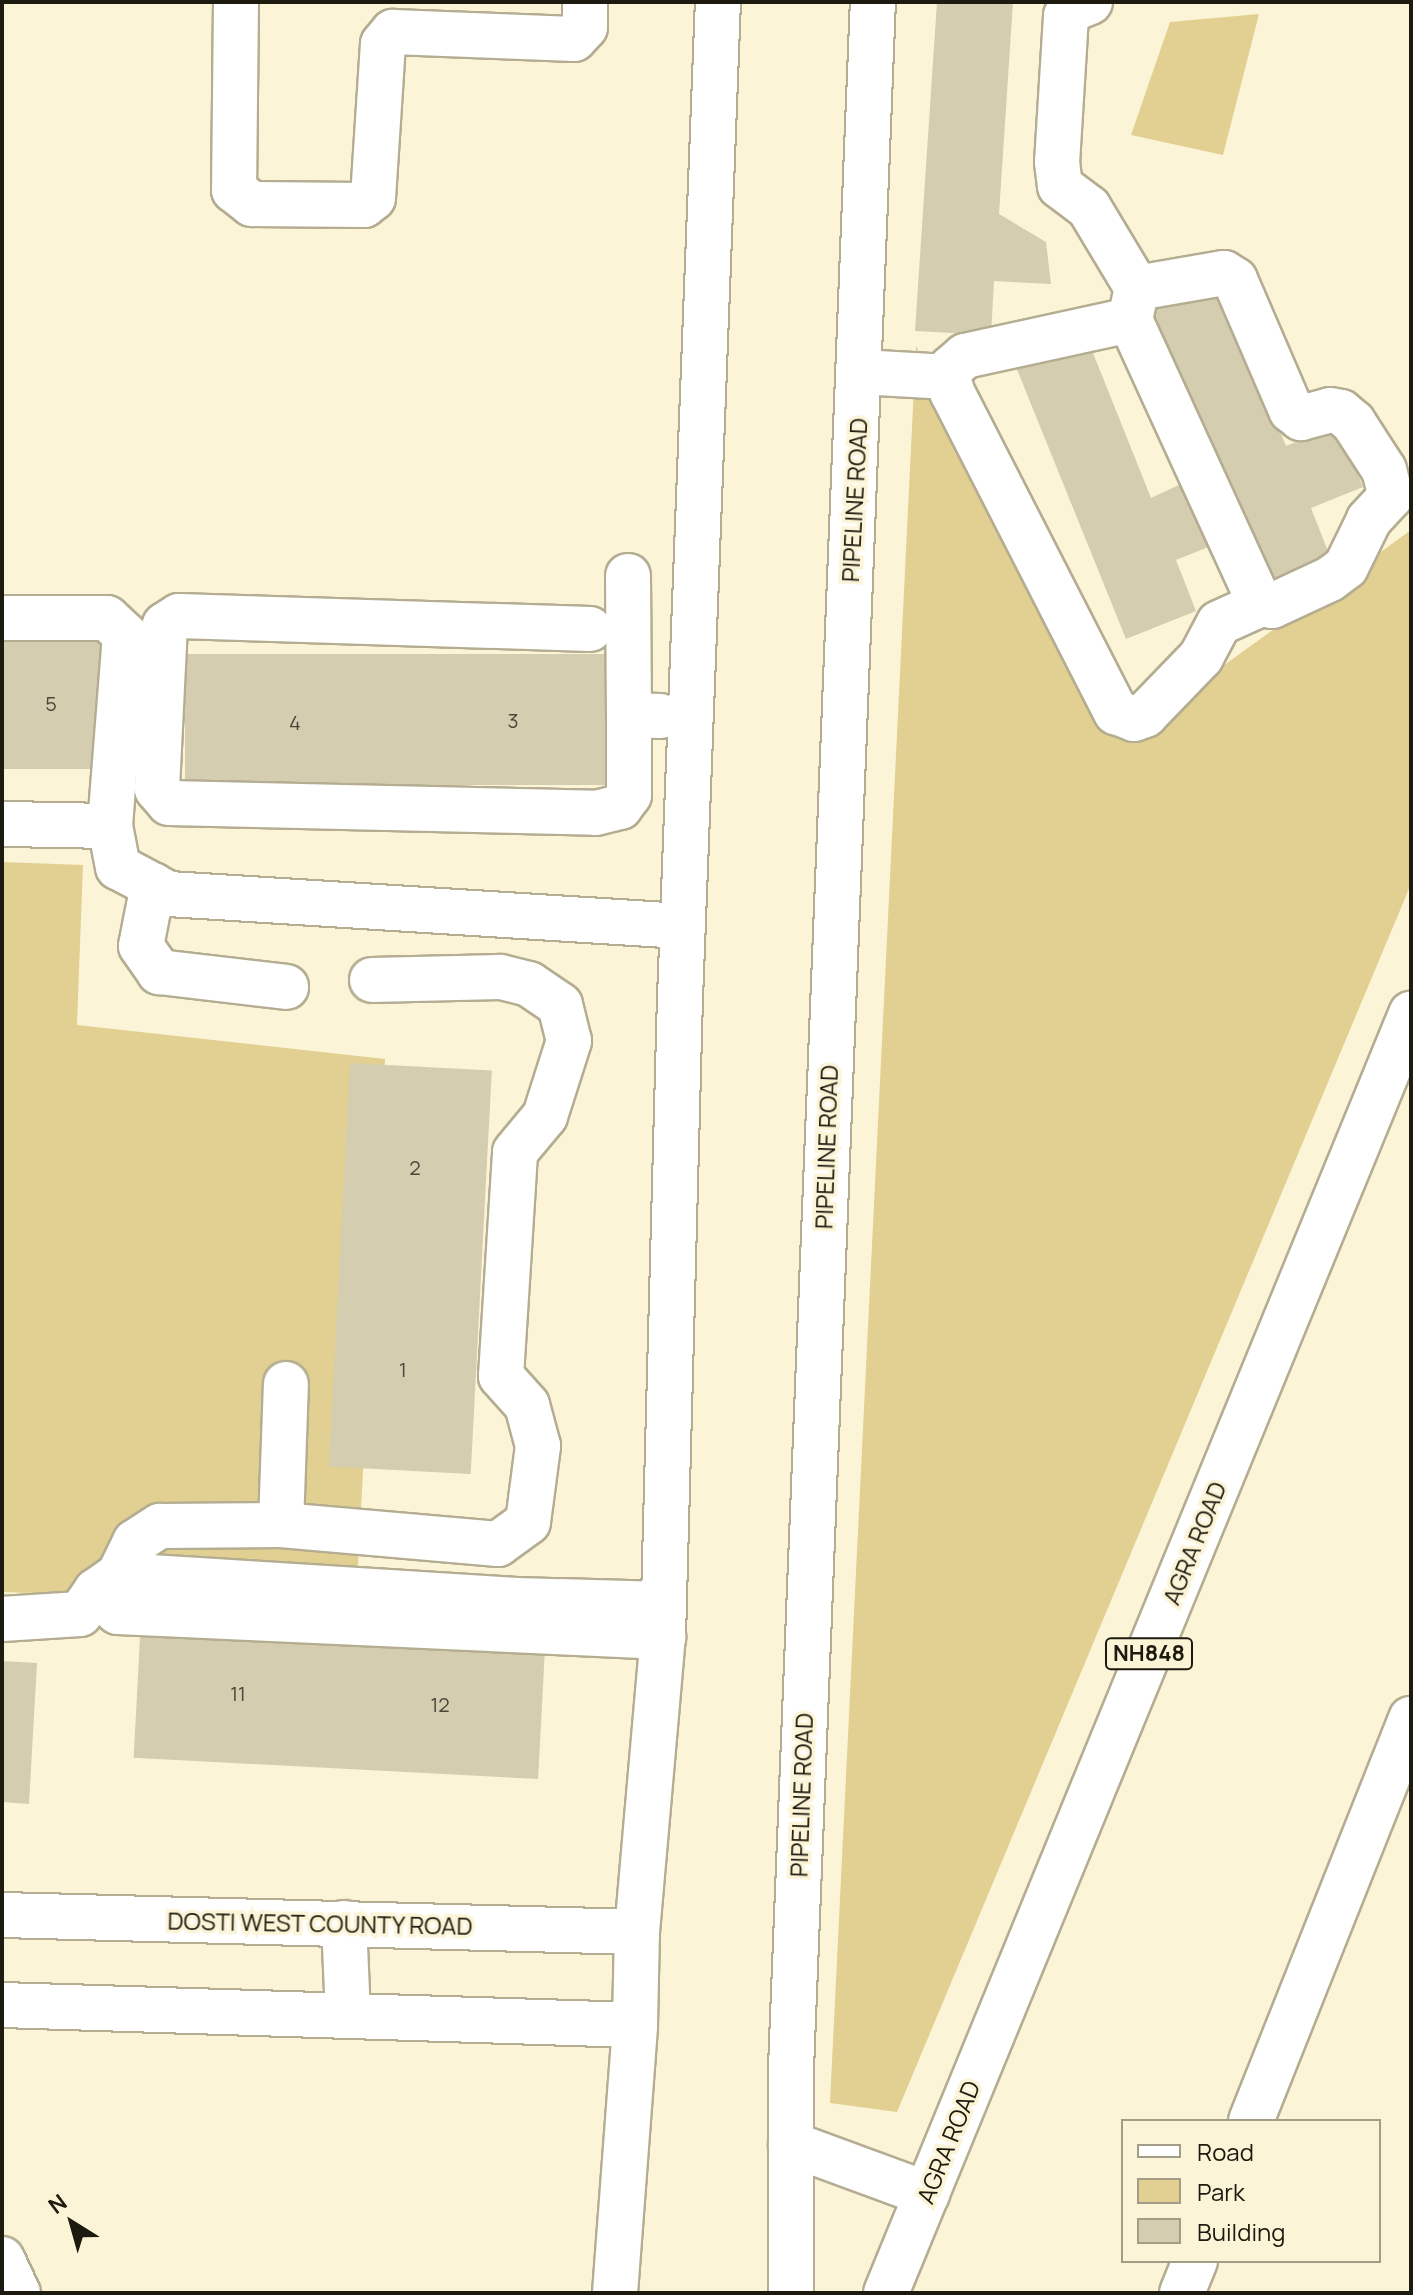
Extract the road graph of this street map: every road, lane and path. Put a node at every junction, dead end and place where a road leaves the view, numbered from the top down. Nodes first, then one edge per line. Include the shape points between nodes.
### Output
1 (236, 2) edge
2 (585, 2) edge
3 (718, 2) edge
4 (873, 2) edge
5 (1090, 2) edge
6 (1133, 304) junction
7 (860, 372) junction
8 (948, 377) junction
9 (1401, 499) edge
10 (628, 576) dead end
11 (1263, 603) junction
12 (2, 618) edge
13 (590, 629) dead end
14 (629, 715) junction
15 (690, 718) junction
16 (2, 824) edge
17 (110, 826) junction
18 (153, 885) junction
19 (682, 926) junction
20 (372, 980) dead end
21 (286, 987) dead end
22 (1411, 1014) edge
23 (286, 1384) dead end
24 (281, 1525) junction
25 (107, 1583) junction
26 (2, 1619) edge
27 (664, 1621) junction
28 (1411, 1719) edge
29 (2, 1915) edge
30 (344, 1923) junction
31 (637, 1932) junction
32 (2, 2005) edge
33 (348, 2015) junction
34 (635, 2025) junction
35 (1252, 2119) edge
36 (791, 2144) junction
37 (927, 2194) junction
38 (2, 2259) edge
39 (1194, 2263) edge
40 (18, 2293) edge
41 (615, 2293) edge
42 (791, 2293) edge
43 (886, 2293) edge
44 (1182, 2293) edge

1 - 2 main road via 234,190 252,204 364,205 373,198 383,44 393,32 574,39 585,27
3 - 15 main road
4 - 7 main road, PIPELINE ROAD
5 - 6 main road via 1066,16 1060,186 1089,208
6 - 8 main road via 965,356
6 - 9 main road via 1224,273 1231,276 1291,410 1301,418 1341,412 1353,422
6 - 11 main road
7 - 8 main road
7 - 36 main road, PIPELINE ROAD via 825,1160
8 - 11 main road via 1116,712 1134,719 1145,715 1201,657 1219,623
9 - 11 main road via 1369,520 1346,567 1272,606
10 - 14 main road
12 - 17 main road via 107,618 125,635
13 - 14 main road via 179,616 165,625 157,789 169,803 596,813 620,807 629,795
14 - 15 main road
15 - 19 main road
16 - 17 main road
17 - 18 main road via 118,867
18 - 19 main road via 169,894
18 - 21 main road via 141,946 159,972
19 - 27 main road
20 - 24 main road via 500,977 529,984 560,1005 569,1041 545,1116 515,1152 501,1376 527,1405 538,1446 528,1522 498,1544
22 - 37 main road, AGRA ROAD / NH848
23 - 24 main road
24 - 25 main road via 160,1526 135,1542
25 - 26 main road via 80,1614
25 - 27 main road via 118,1612
27 - 31 main road
28 - 35 main road
29 - 30 main road, DOSTI WEST COUNTY ROAD
30 - 31 main road, DOSTI WEST COUNTY ROAD
30 - 33 main road
31 - 34 main road
32 - 33 main road
33 - 34 main road
34 - 41 main road
36 - 37 main road
36 - 42 main road, PIPELINE ROAD
37 - 43 main road, AGRA ROAD / NH848
38 - 40 main road
39 - 44 main road

